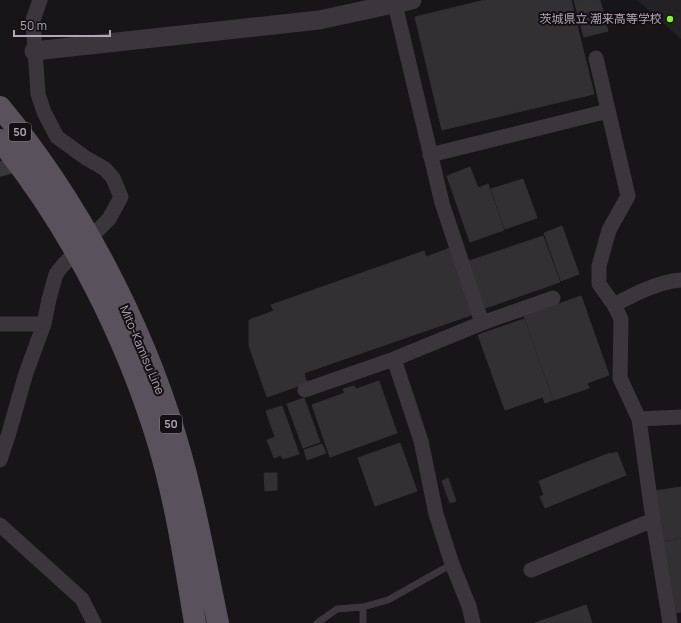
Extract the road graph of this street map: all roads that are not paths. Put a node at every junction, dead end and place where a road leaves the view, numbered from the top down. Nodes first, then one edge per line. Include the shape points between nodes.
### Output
1 (40, 0) edge
2 (404, 2) edge
3 (34, 51) junction
4 (596, 58) dead end
5 (0, 106) edge
6 (608, 111) junction
7 (0, 140) edge
8 (430, 155) junction
9 (19, 163) edge
10 (83, 245) junction
11 (681, 280) edge
12 (553, 298) dead end
13 (614, 305) junction
14 (482, 323) junction
15 (0, 324) edge
16 (44, 324) junction
17 (394, 359) junction
18 (306, 390) dead end
19 (681, 417) edge
20 (639, 419) junction
21 (0, 460) edge
22 (653, 520) junction
23 (0, 524) edge
24 (452, 564) junction
25 (531, 570) dead end
26 (363, 607) junction
27 (94, 623) edge
28 (195, 623) edge
29 (218, 623) edge
30 (317, 623) edge
31 (363, 623) edge
32 (473, 623) edge
33 (670, 623) edge

1 - 3 street via 33,20
2 - 3 street via 319,20
2 - 8 street
3 - 10 street via 38,94 57,137 105,169 113,178 121,197 109,219
4 - 6 street
5 - 9 main road, Mito-Kamisu Line / 50
6 - 8 street
6 - 13 street via 628,196 609,230 599,266 599,284
7 - 9 main road, Mito-Kamisu Line / 50
8 - 14 street via 442,203
9 - 10 main road, Mito-Kamisu Line / 50
10 - 16 street via 56,274
10 - 28 main road, Mito-Kamisu Line / 50 via 96,290 132,370 158,445 180,536
10 - 29 main road, Mito-Kamisu Line / 50 via 107,269 157,382 189,489
11 - 13 street via 669,281 638,292
12 - 14 street
13 - 20 street via 621,319 620,378
14 - 17 street
15 - 16 street
16 - 21 street via 26,373
17 - 18 street
17 - 24 street via 420,442 436,514
19 - 20 street
20 - 22 street
22 - 25 street
22 - 33 street
23 - 27 street via 82,599
24 - 26 lane via 388,600
24 - 32 street
26 - 30 lane via 337,608
26 - 31 lane

